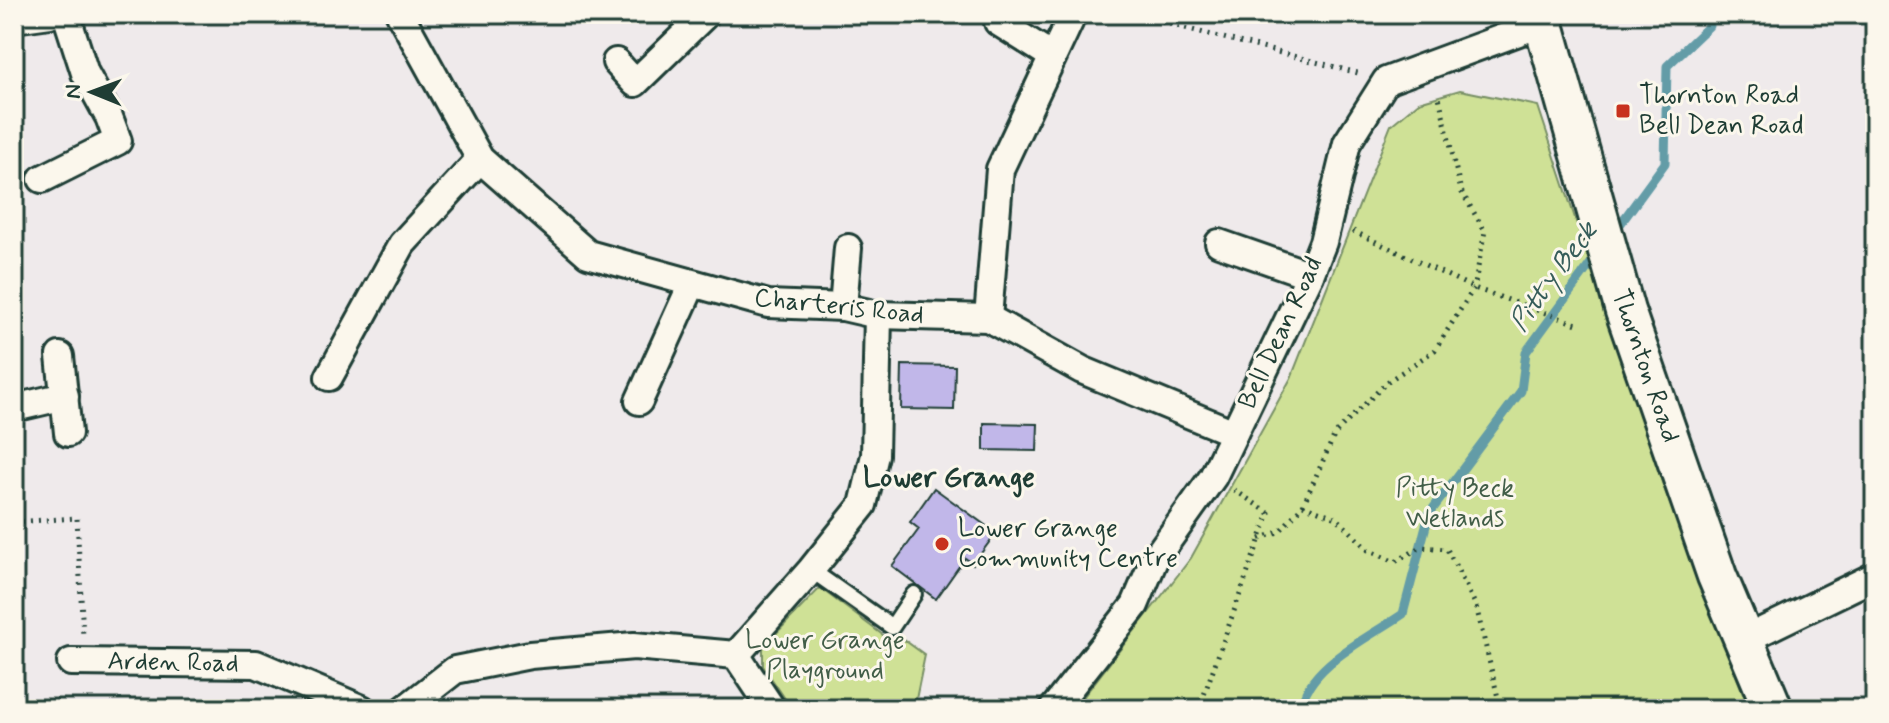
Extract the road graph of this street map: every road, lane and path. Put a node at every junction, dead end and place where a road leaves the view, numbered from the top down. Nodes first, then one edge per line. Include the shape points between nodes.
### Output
1 (50, 14) edge
2 (66, 14) edge
3 (400, 14) edge
4 (706, 14) edge
5 (1073, 14) edge
6 (1131, 14) edge
7 (14, 19) edge
8 (1542, 19) edge
9 (998, 22) dead end
10 (1052, 56) junction
11 (616, 62) dead end
12 (1386, 81) junction
13 (1439, 97) dead end
14 (480, 159) junction
15 (42, 179) dead end
16 (1348, 229) dead end
17 (1219, 243) dead end
18 (848, 248) dead end
19 (1310, 275) junction
20 (692, 284) junction
21 (1474, 288) junction
22 (843, 307) junction
23 (878, 315) junction
24 (988, 318) junction
25 (1577, 324) dead end
26 (60, 356) dead end
27 (329, 377) dead end
28 (65, 396) junction
29 (639, 401) dead end
30 (14, 408) edge
31 (68, 433) dead end
32 (1234, 433) junction
33 (1213, 477) junction
34 (1303, 505) junction
35 (14, 522) edge
36 (1260, 539) junction
37 (811, 570) junction
38 (1875, 576) edge
39 (914, 594) dead end
40 (1746, 639) junction
41 (736, 655) junction
42 (78, 662) joint
43 (362, 709) edge
44 (405, 709) edge
45 (772, 709) edge
46 (1053, 709) edge
47 (1199, 709) edge
48 (1506, 709) edge
49 (1773, 709) edge

1 - 7 street
2 - 15 street via 85,73 118,141
3 - 14 street, Charteris Road
4 - 11 street via 635,83
5 - 10 street
6 - 12 path
8 - 12 street
8 - 40 main road, Thornton Road via 1625,311 1717,576
9 - 10 street
10 - 24 street via 1000,169
12 - 19 street, Bell Dean Road via 1347,143
13 - 21 path via 1461,191 1485,231
14 - 20 street, Charteris Road via 588,254
14 - 27 street via 402,244
16 - 21 path
17 - 19 street
18 - 22 street
19 - 32 street, Bell Dean Road
20 - 22 street, Charteris Road via 768,304
20 - 29 street
21 - 25 path
21 - 34 path via 1435,350 1387,382 1335,434
22 - 23 street, Charteris Road
23 - 24 street, Charteris Road
23 - 37 street via 875,455 863,505
24 - 32 street, Charteris Road via 1082,370
26 - 28 street
28 - 30 street
28 - 31 street
32 - 33 street, Bell Dean Road
33 - 36 path via 1269,513
33 - 46 street, Bell Dean Road via 1154,560 1135,605
34 - 36 path via 1280,531
34 - 48 path via 1337,518 1368,550 1395,562 1421,547 1447,549 1476,606 1500,706
35 - 42 path via 77,518
36 - 47 path
37 - 39 lane via 892,627
37 - 41 street
38 - 40 street
40 - 49 main road, Thornton Road
41 - 44 street via 634,646 530,655 455,670
41 - 45 street
42 - 43 street, Arden Road via 256,664

